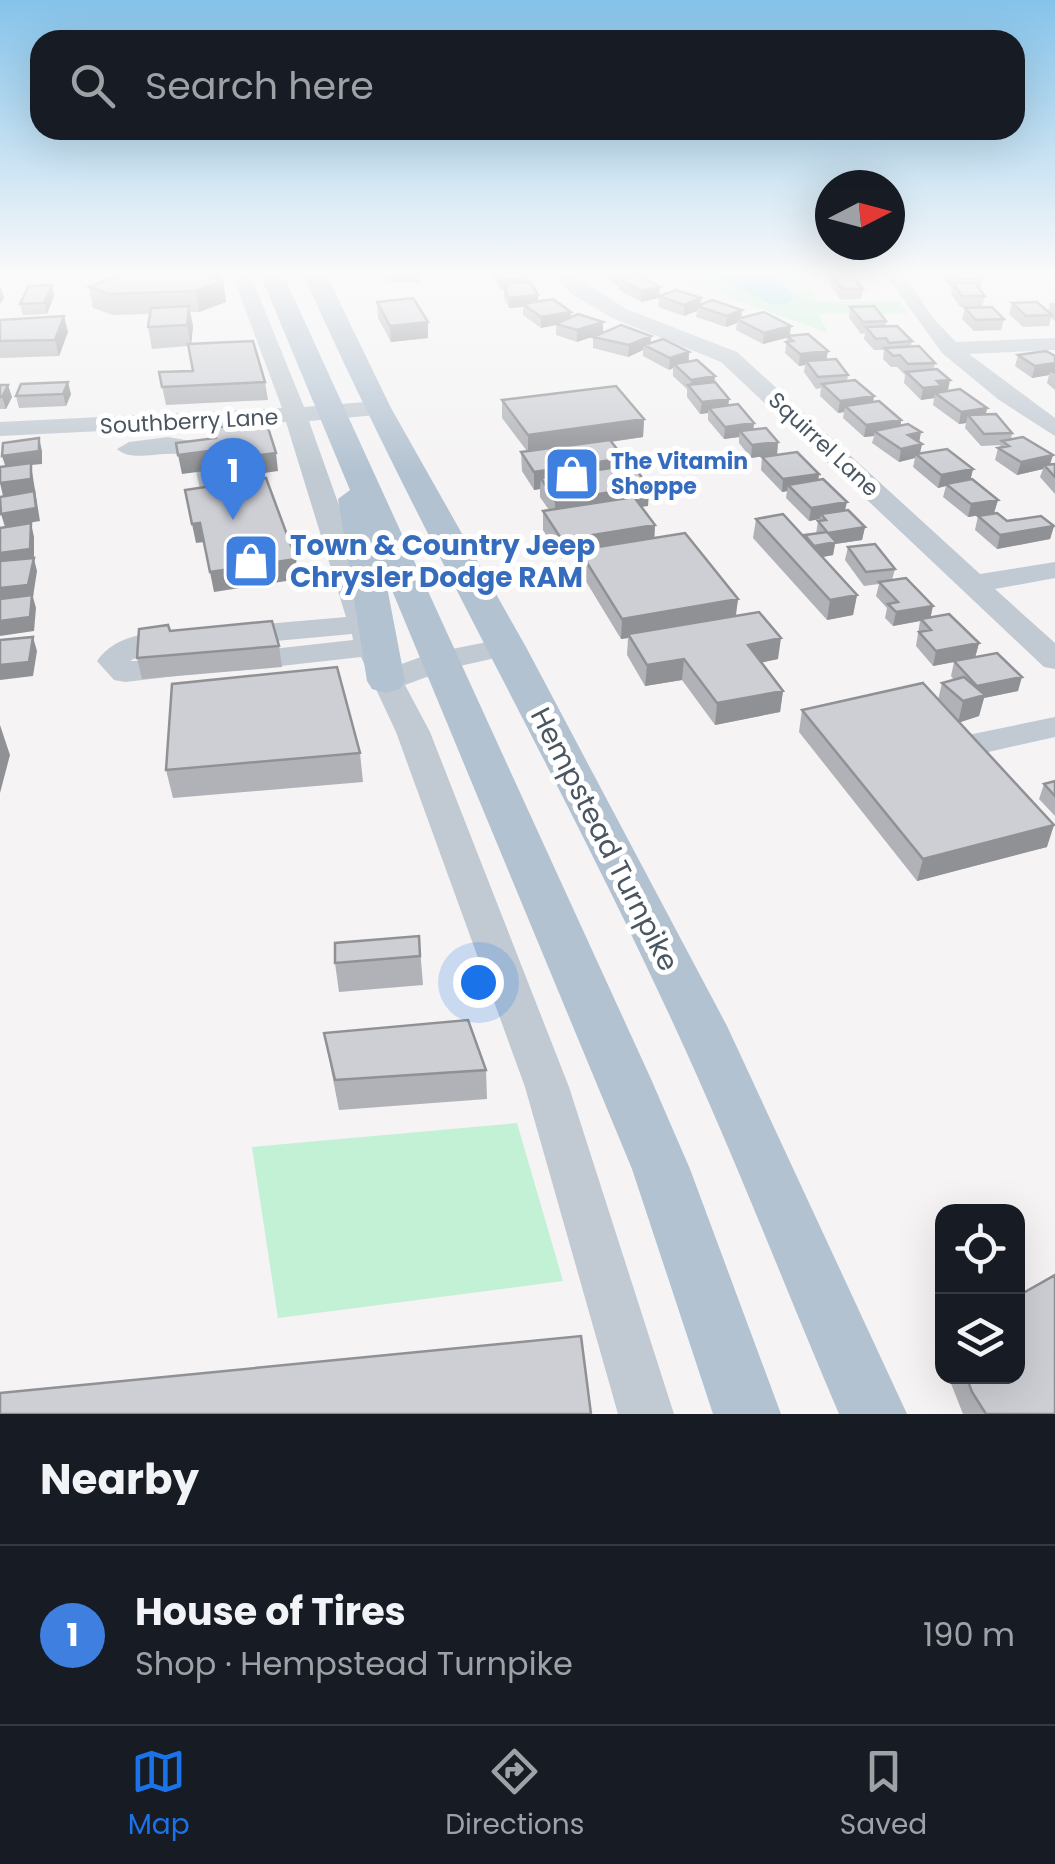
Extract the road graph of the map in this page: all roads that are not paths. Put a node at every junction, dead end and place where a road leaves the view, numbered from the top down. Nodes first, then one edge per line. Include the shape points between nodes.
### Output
1 (267, 340) edge
2 (300, 340) edge
3 (345, 340) edge
4 (694, 340) edge
5 (940, 340) edge
6 (1055, 344) edge
7 (948, 349) junction
8 (377, 408) junction
9 (296, 415) junction
10 (338, 427) junction
11 (1055, 429) edge
12 (0, 430) edge
13 (129, 450) dead end
14 (212, 493) edge
15 (1055, 570) edge
16 (974, 584) junction
17 (367, 636) junction
18 (506, 647) junction
19 (1055, 660) edge
20 (415, 670) junction
21 (1055, 728) edge
22 (413, 732) junction
23 (975, 744) edge
24 (646, 1414) edge
25 (747, 1414) edge
26 (873, 1414) edge

1 - 9 street
2 - 10 main road
3 - 8 main road, Hempstead Turnpike
4 - 16 street, Squirrel Lane via 729,358
5 - 7 street
6 - 7 street
7 - 11 street
8 - 10 street, Southberry Lane
8 - 18 main road, Hempstead Turnpike
9 - 10 street, Southberry Lane
9 - 12 street, Southberry Lane
9 - 17 street
10 - 20 main road
10 - 20 main road
13 - 14 street via 196,448 206,454
15 - 16 street
16 - 19 street, Squirrel Lane
17 - 17 street via 136,644 113,661 124,672 141,672
17 - 20 street
18 - 20 street
18 - 26 main road, Hempstead Turnpike via 701,1026
20 - 22 street
20 - 22 street
20 - 25 main road via 653,1151
21 - 23 street
22 - 24 street via 547,1087

